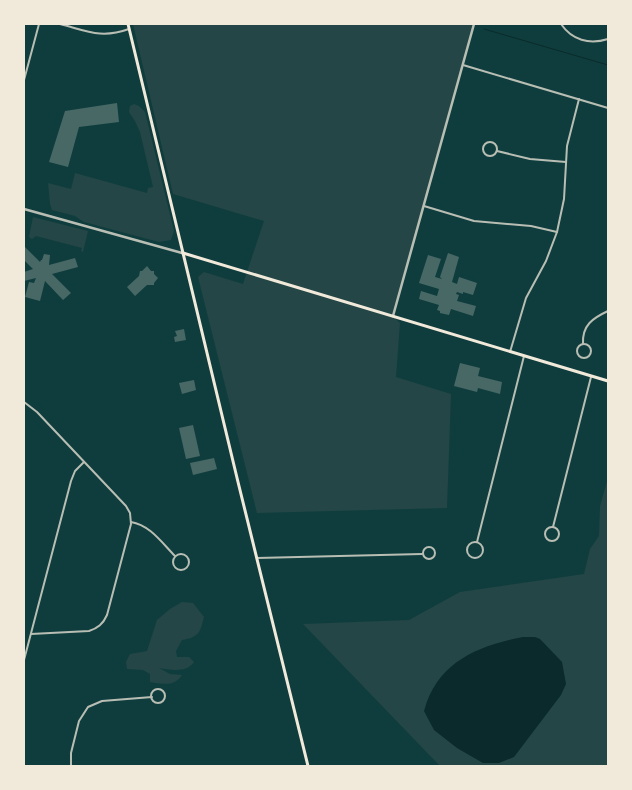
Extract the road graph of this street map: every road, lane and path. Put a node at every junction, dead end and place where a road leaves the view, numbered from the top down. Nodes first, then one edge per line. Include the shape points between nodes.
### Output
1 (38, 24) edge
2 (60, 24) edge
3 (128, 24) edge
4 (474, 24) edge
5 (561, 24) edge
6 (129, 29) junction
7 (608, 39) edge
8 (463, 65) junction
9 (24, 80) edge
10 (579, 99) junction
11 (608, 108) edge
12 (497, 151) junction
13 (566, 162) junction
14 (424, 206) junction
15 (24, 209) edge
16 (557, 232) junction
17 (182, 253) junction
18 (608, 311) edge
19 (393, 316) junction
20 (583, 344) junction
21 (510, 352) junction
22 (524, 356) junction
23 (591, 376) junction
24 (608, 381) edge
25 (24, 402) edge
26 (84, 462) junction
27 (131, 522) junction
28 (553, 527) junction
29 (477, 542) junction
30 (422, 554) junction
31 (175, 556) junction
32 (256, 558) junction
33 (31, 634) junction
34 (24, 660) edge
35 (152, 696) junction
36 (71, 766) edge
37 (308, 766) edge

1 - 9 street
2 - 6 street via 102,35
3 - 6 main road
4 - 8 street
5 - 7 street via 580,40 595,42
6 - 17 main road
8 - 10 street
8 - 14 street
10 - 11 street
10 - 13 street via 569,135
12 - 12 street via 491,142 483,147 488,156
12 - 13 street via 530,159
13 - 16 street via 564,199
14 - 16 street via 474,220
14 - 19 street
15 - 17 street
16 - 21 street via 526,298
17 - 19 main road
17 - 32 main road
18 - 20 street via 591,320 586,327
19 - 21 main road
20 - 20 street via 578,353 586,358 590,356 591,349
21 - 22 main road
22 - 23 main road
22 - 29 street
23 - 24 main road
23 - 28 street
25 - 26 street
26 - 27 street via 126,506
26 - 33 street via 71,481
27 - 31 street via 147,528
27 - 33 street via 103,622 89,631
28 - 28 street via 548,528 545,534 546,539 552,542 560,536
29 - 29 street via 467,547 472,558 482,553 483,548
30 - 30 street via 428,559 435,552 428,546
30 - 32 street
31 - 31 street via 172,563 175,568 186,568 187,558 182,554
32 - 37 main road
33 - 34 street
35 - 35 street via 157,690 165,695 159,703 153,701
35 - 36 street via 102,700 88,707 78,723

